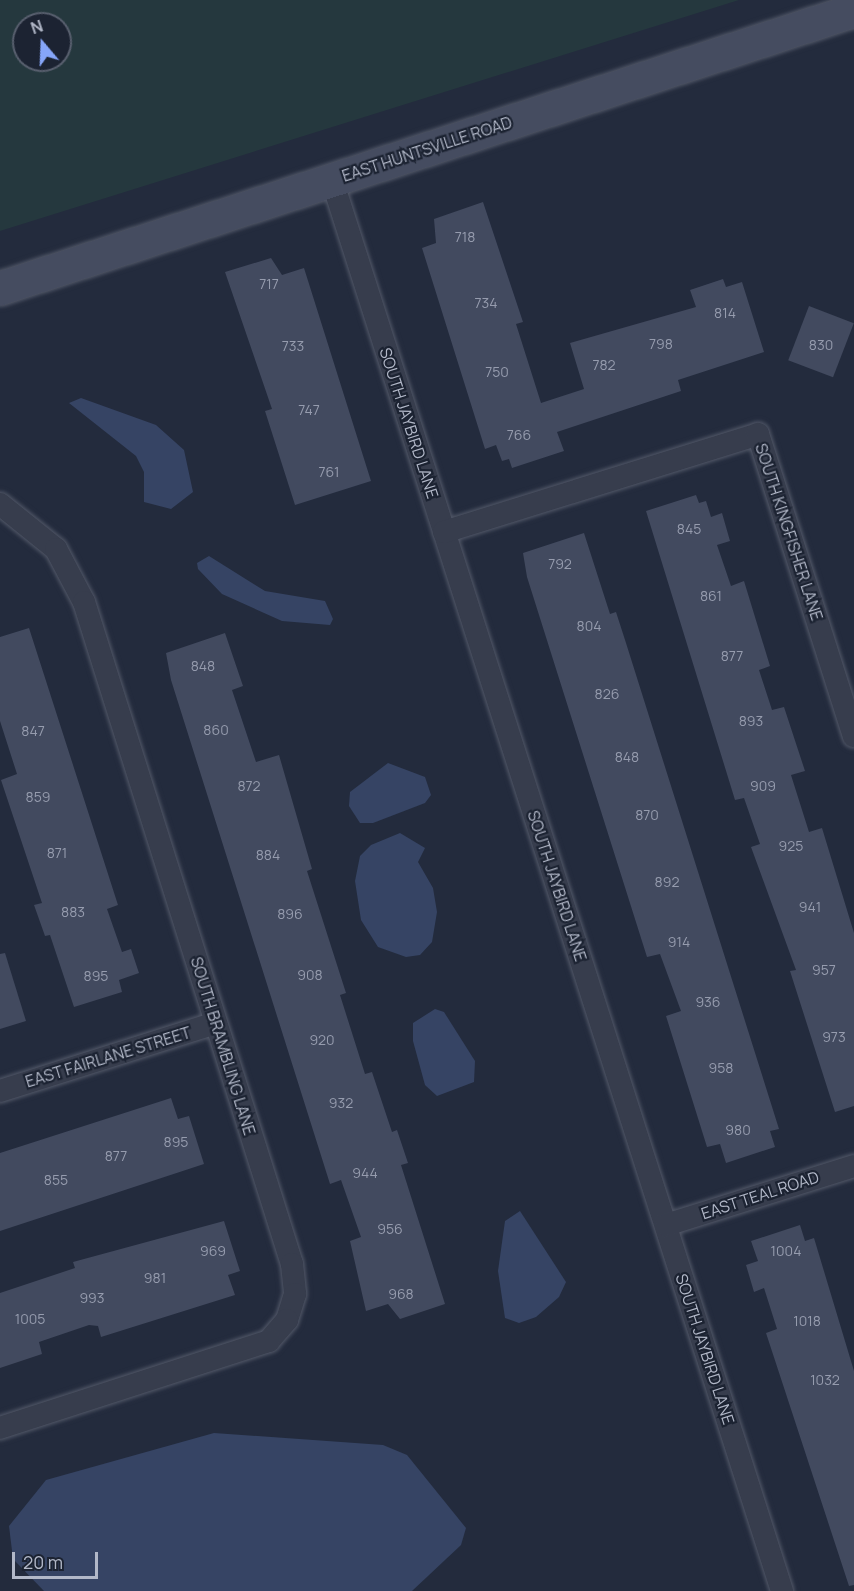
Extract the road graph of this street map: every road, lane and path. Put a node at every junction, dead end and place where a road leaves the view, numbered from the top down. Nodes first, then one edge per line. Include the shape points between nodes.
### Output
1 (854, 10) edge
2 (332, 180) junction
3 (0, 288) edge
4 (0, 504) edge
5 (444, 532) junction
6 (854, 736) edge
7 (216, 1023) junction
8 (0, 1091) edge
9 (854, 1166) edge
10 (666, 1225) junction
11 (0, 1428) edge
12 (782, 1591) edge

1 - 2 main road, EAST HUNTSVILLE ROAD
2 - 3 main road, EAST HUNTSVILLE ROAD
2 - 5 street, SOUTH JAYBIRD LANE
4 - 7 street, SOUTH BRAMBLING LANE via 56,549 84,602
5 - 6 street, SOUTH KINGFISHER LANE via 758,434
5 - 10 street, SOUTH JAYBIRD LANE
7 - 8 street, EAST FAIRLANE STREET
7 - 11 street, SOUTH BRAMBLING LANE via 292,1264 295,1294 287,1320 269,1341 236,1354
9 - 10 street, EAST TEAL ROAD
10 - 12 street, SOUTH JAYBIRD LANE

